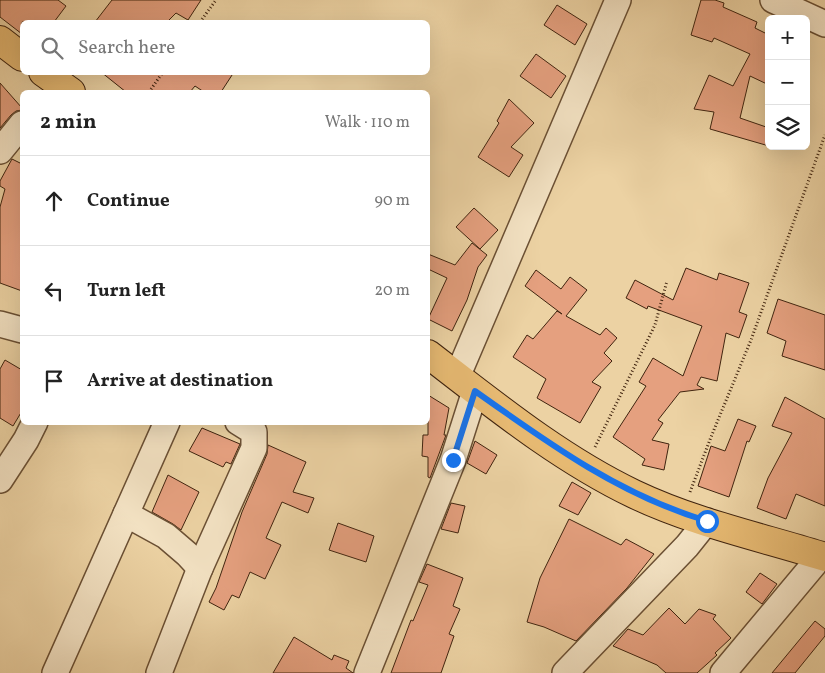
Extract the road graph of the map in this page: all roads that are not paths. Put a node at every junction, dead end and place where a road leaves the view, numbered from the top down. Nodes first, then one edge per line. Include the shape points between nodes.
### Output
1 (618, 0) edge
2 (773, 0) edge
3 (825, 24) edge
4 (0, 40) edge
5 (20, 55) edge
6 (20, 126) edge
7 (0, 151) edge
8 (0, 324) edge
9 (20, 329) edge
10 (430, 356) edge
11 (466, 384) junction
12 (34, 425) edge
13 (166, 425) edge
14 (243, 425) edge
15 (0, 480) edge
16 (126, 514) junction
17 (695, 518) junction
18 (823, 556) edge
19 (200, 568) junction
20 (55, 673) edge
21 (159, 673) edge
22 (367, 673) edge
23 (565, 673) edge
24 (723, 673) edge

1 - 11 street
2 - 3 street
4 - 5 main road
6 - 7 street
8 - 9 street
10 - 11 main road
11 - 17 main road via 586,467 634,494
11 - 22 street via 453,460
12 - 15 street
13 - 16 street
14 - 19 street via 254,432 254,448
16 - 19 street via 166,536
16 - 20 street
17 - 18 main road
17 - 23 street via 667,568
18 - 24 street
19 - 21 street

